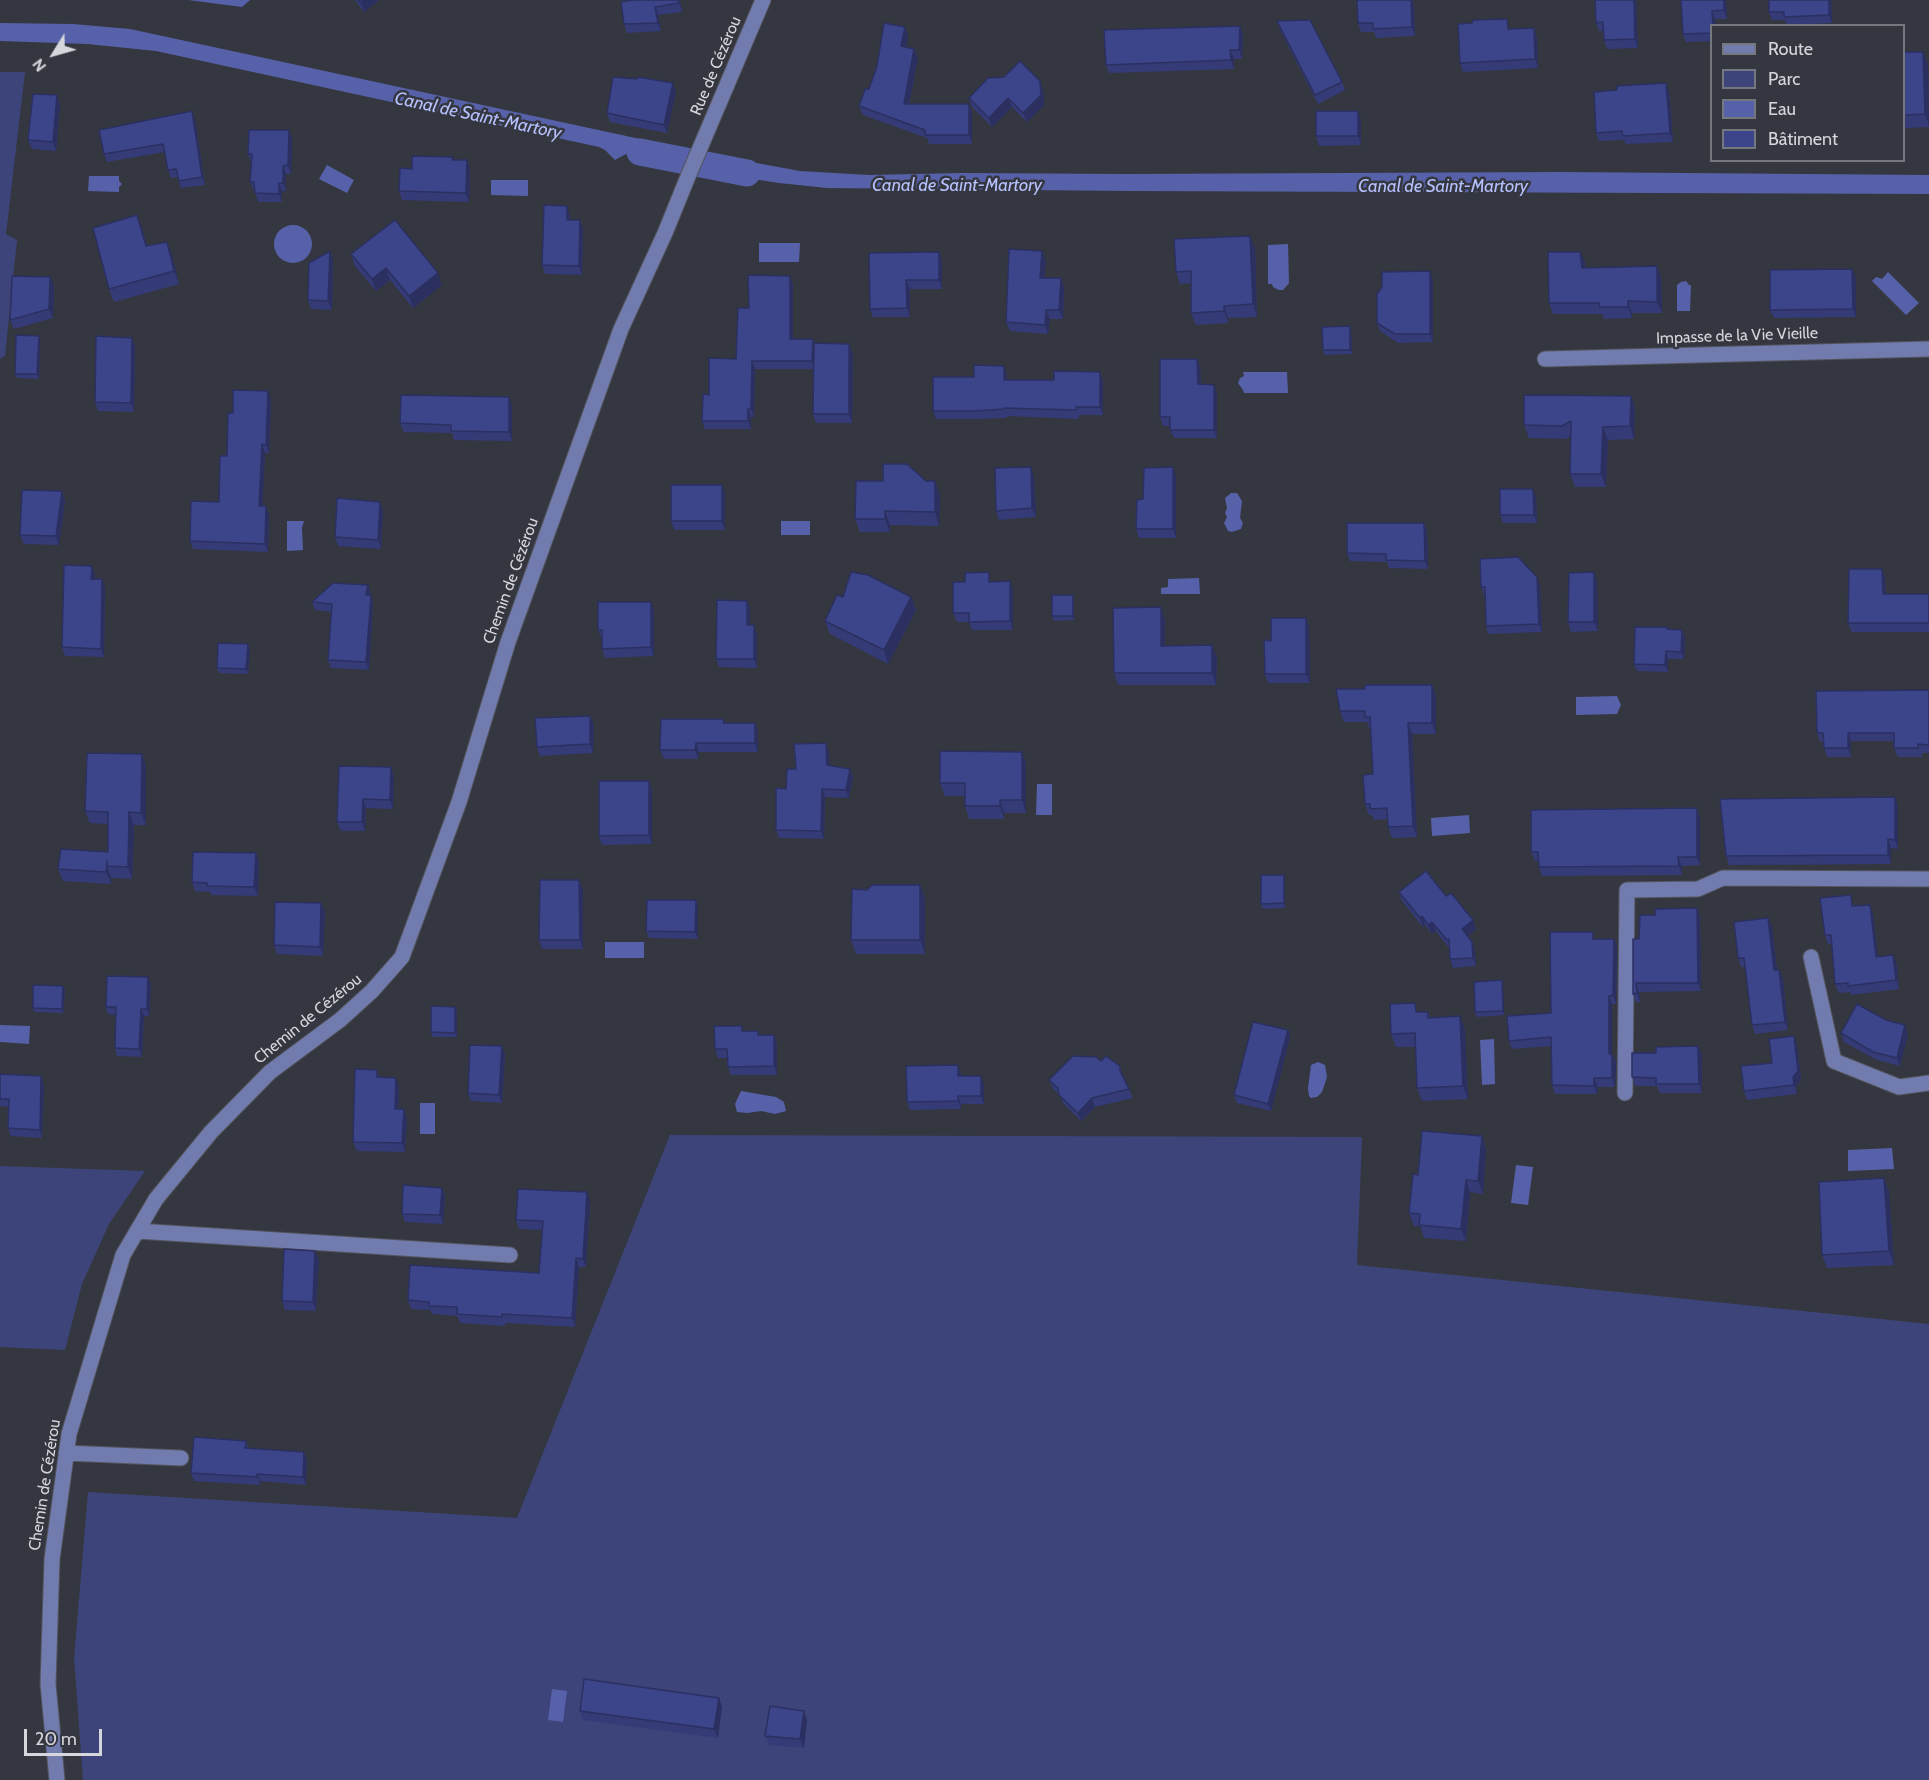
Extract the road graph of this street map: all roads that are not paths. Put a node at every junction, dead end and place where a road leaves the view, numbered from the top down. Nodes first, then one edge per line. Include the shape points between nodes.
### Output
1 (763, 0) edge
2 (701, 146) joint
3 (1929, 349) edge
4 (1545, 359) dead end
5 (1929, 879) edge
6 (1811, 957) dead end
7 (1929, 1083) edge
8 (1625, 1093) dead end
9 (137, 1231) junction
10 (510, 1255) dead end
11 (66, 1453) junction
12 (181, 1458) dead end
13 (57, 1780) edge

1 - 2 street, Rue de Cézérou
2 - 9 street, Chemin de Cézérou via 618,339 508,642 459,802 402,957 372,991 270,1072 211,1132 156,1199
3 - 4 street, Impasse de la Vie Vieille
5 - 8 street via 1723,878 1698,889 1627,890
6 - 7 street via 1834,1061 1899,1087
9 - 10 street
9 - 11 street, Chemin de Cézérou via 123,1255
11 - 12 street
11 - 13 street, Chemin de Cézérou via 52,1559 50,1608 48,1684

